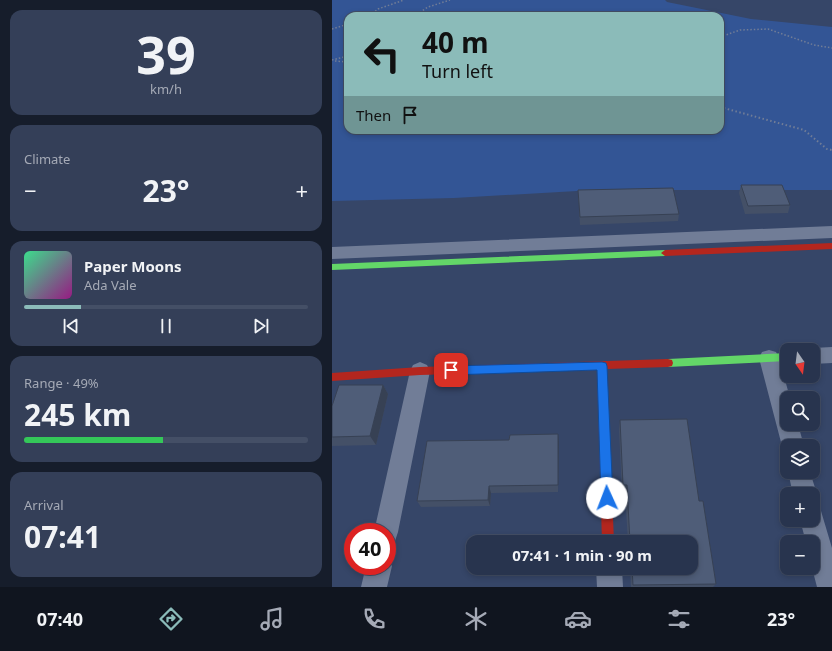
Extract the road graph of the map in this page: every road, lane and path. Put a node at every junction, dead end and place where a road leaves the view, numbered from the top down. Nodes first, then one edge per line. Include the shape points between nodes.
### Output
1 (404, 0) edge
2 (450, 0) edge
3 (375, 12) edge
4 (421, 12) edge
5 (344, 25) edge
6 (332, 29) edge
7 (724, 36) edge
8 (832, 48) edge
9 (344, 57) edge
10 (332, 60) edge
11 (344, 62) edge
12 (724, 108) edge
13 (832, 150) edge
14 (832, 232) edge
15 (832, 246) edge
16 (332, 253) edge
17 (332, 267) edge
18 (832, 355) edge
19 (820, 356) edge
20 (778, 358) edge
21 (602, 366) junction
22 (420, 371) junction
23 (332, 377) edge
24 (792, 439) edge
25 (388, 523) edge
26 (814, 527) edge
27 (608, 535) edge
28 (377, 575) edge
29 (609, 575) edge
30 (374, 587) edge
31 (610, 587) edge
32 (830, 587) edge

1 - 3 path
2 - 4 path
5 - 6 path
7 - 8 path via 740,30 768,29 814,45
9 - 10 path
10 - 11 path
12 - 13 path via 804,130 827,149
14 - 16 street
15 - 17 street
18 - 19 street
20 - 21 street
20 - 24 street
21 - 22 street
21 - 27 street
22 - 23 street
22 - 25 street
26 - 32 street
28 - 30 street
29 - 31 street

